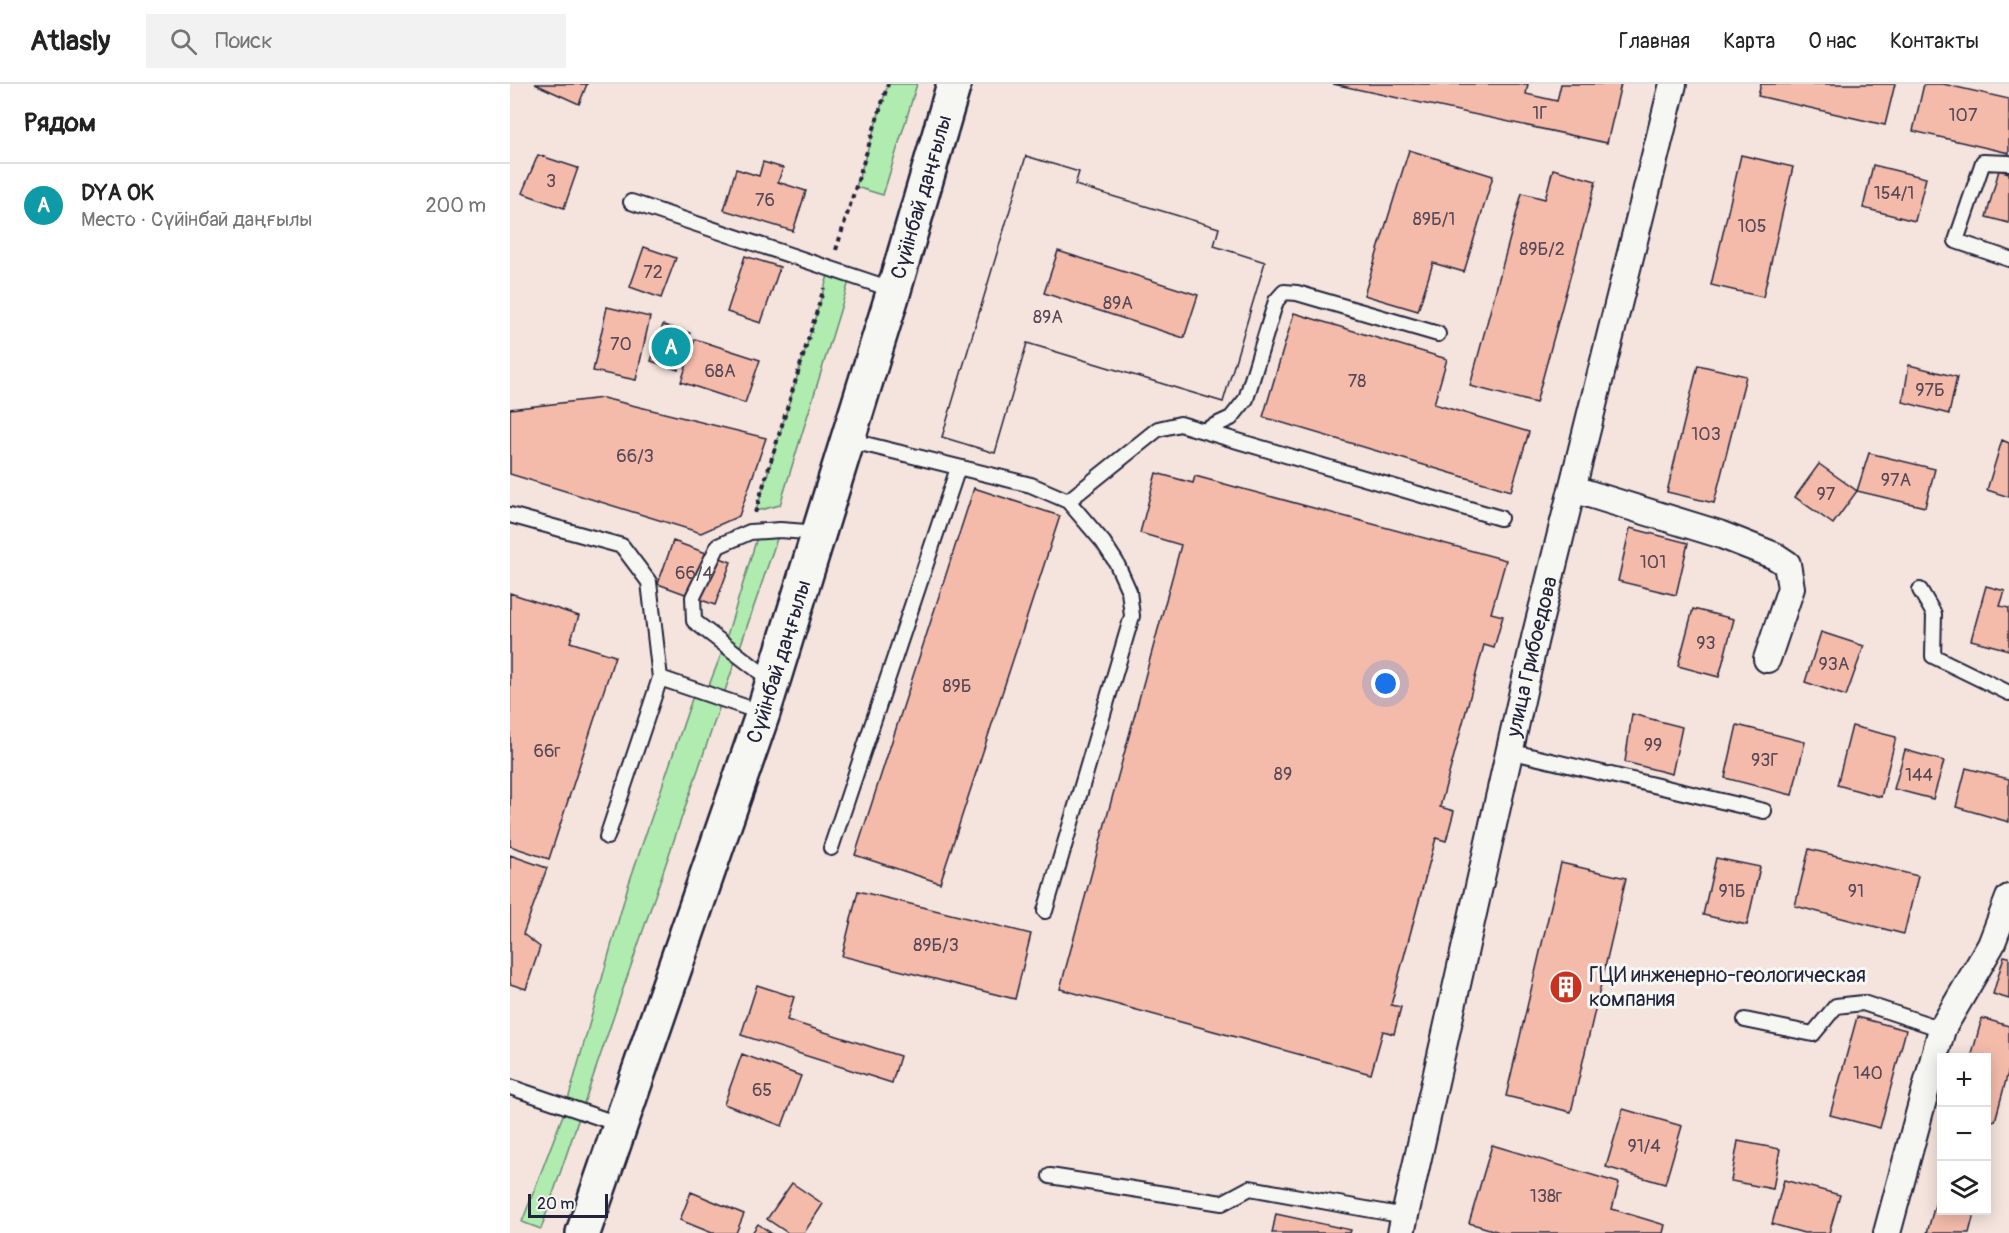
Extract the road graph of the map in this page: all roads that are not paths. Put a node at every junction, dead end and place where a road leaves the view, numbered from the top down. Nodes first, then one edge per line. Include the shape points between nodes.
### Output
1 (954, 84) edge
2 (1673, 84) edge
3 (2009, 163) edge
4 (631, 202) dead end
5 (2009, 259) edge
6 (894, 290) junction
7 (1438, 334) dead end
8 (1205, 430) junction
9 (848, 440) junction
10 (958, 468) junction
11 (1573, 489) junction
12 (1068, 501) junction
13 (510, 515) edge
14 (1500, 518) dead end
15 (820, 532) junction
16 (1920, 590) dead end
17 (1767, 659) dead end
18 (660, 678) junction
19 (772, 682) junction
20 (2009, 693) edge
21 (763, 713) junction
22 (1509, 751) junction
23 (1764, 811) dead end
24 (607, 837) dead end
25 (831, 848) dead end
26 (2009, 898) edge
27 (1045, 911) dead end
28 (1745, 1020) dead end
29 (1942, 1029) junction
30 (510, 1087) edge
31 (621, 1125) junction
32 (1050, 1176) dead end
33 (1403, 1225) edge
34 (583, 1233) edge
35 (1887, 1233) edge

1 - 6 main road, Сүйінбай даңғылы
2 - 11 street, улица Грибоедова
3 - 5 lane via 1983,162 1956,241
4 - 6 lane
6 - 9 main road, Сүйінбай даңғылы
7 - 8 lane via 1284,292 1276,301 1246,399 1231,418
8 - 12 lane via 1180,424 1158,429
8 - 14 lane
9 - 10 lane
9 - 15 main road, Сүйінбай даңғылы
10 - 12 lane via 1031,485
10 - 25 lane
11 - 17 street via 1719,534 1787,564 1791,588
11 - 22 street, улица Грибоедова
12 - 27 lane via 1116,562 1129,591 1132,616
13 - 18 lane via 622,546 649,582
15 - 19 main road, Сүйінбай даңғылы
15 - 19 lane via 750,532 718,546 693,597 694,621
16 - 20 lane via 1934,614 1933,656
18 - 21 lane
18 - 24 lane
19 - 21 main road, Сүйінбай даңғылы
21 - 31 main road, Сүйінбай даңғылы
22 - 23 lane
22 - 33 street, улица Грибоедова
26 - 29 street via 1991,945
28 - 29 lane via 1813,1034 1836,1006 1863,1003
29 - 35 street
30 - 31 lane
31 - 34 main road, Сүйінбай даңғылы
32 - 33 lane via 1222,1203 1250,1188

